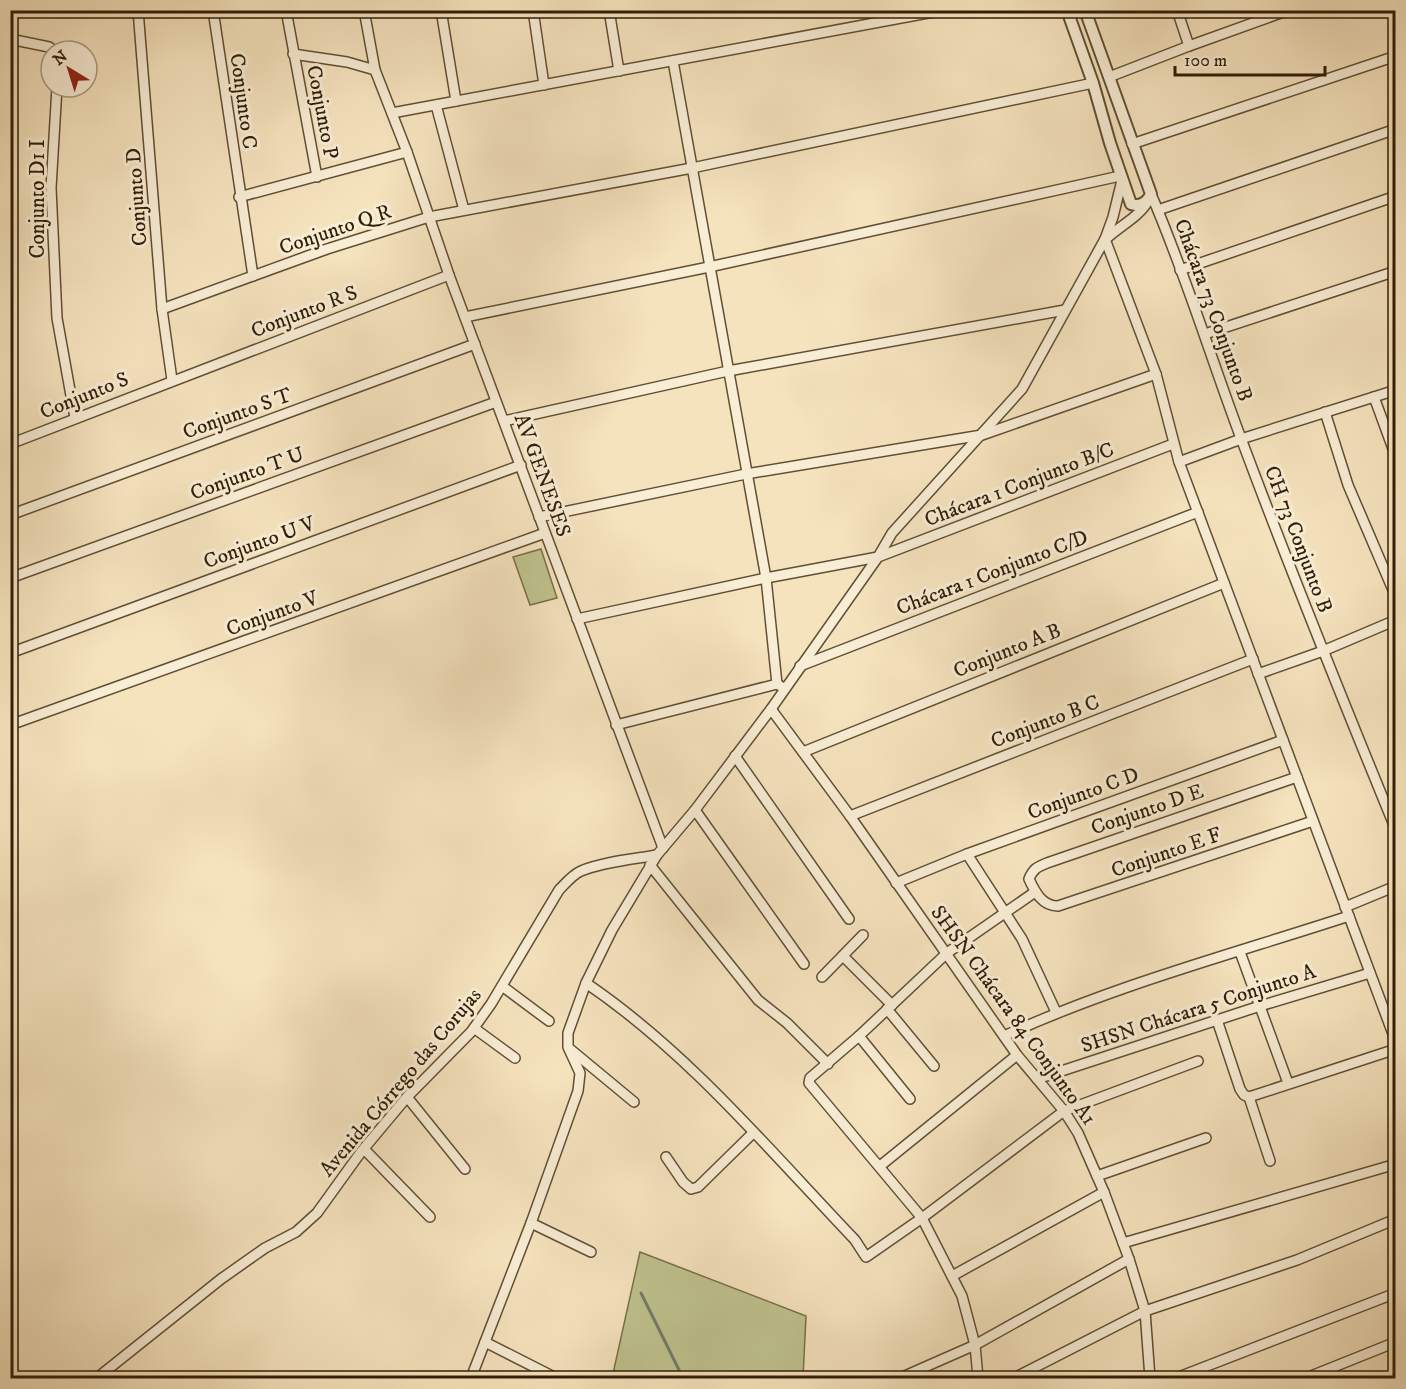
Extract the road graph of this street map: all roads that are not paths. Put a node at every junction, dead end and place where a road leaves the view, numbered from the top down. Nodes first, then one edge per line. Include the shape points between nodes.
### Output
1 (138, 10) edge
2 (213, 10) edge
3 (286, 10) edge
4 (364, 10) edge
5 (441, 10) edge
6 (533, 10) edge
7 (609, 10) edge
8 (944, 10) edge
9 (1066, 10) edge
10 (1085, 10) edge
11 (1177, 10) edge
12 (1254, 10) edge
13 (1289, 10) edge
14 (1257, 21) junction
15 (10, 39) edge
16 (39, 45) edge
17 (1189, 46) junction
18 (293, 54) junction
19 (1395, 56) edge
20 (673, 61) junction
21 (375, 70) junction
22 (619, 71) junction
23 (1109, 77) junction
24 (1093, 83) junction
25 (544, 85) junction
26 (56, 99) edge
27 (456, 101) junction
28 (436, 105) junction
29 (392, 113) junction
30 (1395, 129) edge
31 (1132, 144) junction
32 (407, 153) junction
33 (692, 168) junction
34 (317, 177) junction
35 (1121, 178) junction
36 (1395, 196) edge
37 (239, 197) junction
38 (1149, 197) junction
39 (464, 210) junction
40 (1158, 210) junction
41 (429, 217) junction
42 (1105, 239) junction
43 (709, 267) junction
44 (1180, 270) junction
45 (1395, 273) edge
46 (449, 275) junction
47 (253, 276) junction
48 (162, 309) junction
49 (1065, 309) junction
50 (465, 317) junction
51 (1205, 334) junction
52 (476, 344) junction
53 (728, 371) junction
54 (1156, 374) junction
55 (171, 380) junction
56 (1395, 390) edge
57 (1374, 398) junction
58 (496, 402) junction
59 (1325, 412) junction
60 (75, 418) junction
61 (504, 421) junction
62 (982, 435) junction
63 (1241, 439) junction
64 (10, 444) edge
65 (1173, 444) junction
66 (1395, 457) edge
67 (1179, 462) junction
68 (521, 465) junction
69 (746, 474) junction
70 (1198, 512) junction
71 (10, 515) edge
72 (539, 517) junction
73 (545, 533) junction
74 (878, 557) junction
75 (10, 578) edge
76 (766, 578) junction
77 (1224, 583) junction
78 (1395, 597) edge
79 (577, 619) junction
80 (1395, 620) edge
81 (1323, 651) junction
82 (10, 653) edge
83 (1253, 659) junction
84 (800, 666) junction
85 (1258, 674) junction
86 (781, 686) junction
87 (771, 709) junction
88 (11, 725) edge
89 (616, 725) junction
90 (1283, 740) junction
91 (803, 752) junction
92 (735, 756) junction
93 (1297, 777) junction
94 (695, 810) junction
95 (850, 816) junction
96 (1313, 821) junction
97 (1395, 830) edge
98 (660, 851) junction
99 (967, 854) junction
100 (650, 865) junction
101 (896, 882) junction
102 (1395, 886) edge
103 (1035, 891) junction
104 (1347, 911) junction
105 (1004, 912) junction
106 (849, 919) dead end
107 (863, 935) dead end
108 (1240, 952) junction
109 (947, 953) junction
110 (843, 956) junction
111 (804, 964) dead end
112 (1370, 973) junction
113 (822, 977) dead end
114 (586, 983) junction
115 (502, 986) junction
116 (1260, 1006) junction
117 (890, 1007) junction
118 (1056, 1012) junction
119 (1217, 1020) junction
120 (549, 1021) dead end
121 (474, 1028) junction
122 (859, 1036) junction
123 (1004, 1036) junction
124 (1395, 1042) edge
125 (568, 1047) junction
126 (1395, 1049) edge
127 (1017, 1055) junction
128 (515, 1058) dead end
129 (1198, 1061) dead end
130 (828, 1064) junction
131 (934, 1066) dead end
132 (1037, 1078) junction
133 (1288, 1083) junction
134 (407, 1097) junction
135 (1249, 1097) junction
136 (910, 1099) dead end
137 (634, 1102) dead end
138 (1064, 1112) junction
139 (753, 1133) junction
140 (1206, 1138) dead end
141 (364, 1149) junction
142 (666, 1157) dead end
143 (1270, 1161) dead end
144 (1395, 1164) edge
145 (880, 1166) junction
146 (465, 1169) dead end
147 (1097, 1176) junction
148 (1104, 1192) junction
149 (430, 1217) dead end
150 (922, 1218) junction
151 (1395, 1219) edge
152 (531, 1223) junction
153 (1123, 1243) junction
154 (591, 1252) dead end
155 (1129, 1259) junction
156 (952, 1276) junction
157 (1395, 1293) edge
158 (1145, 1311) junction
159 (485, 1342) junction
160 (1395, 1342) edge
161 (975, 1345) junction
162 (97, 1378) edge
163 (471, 1378) edge
164 (556, 1378) edge
165 (900, 1378) edge
166 (978, 1378) edge
167 (1014, 1378) edge
168 (1150, 1378) edge
169 (1176, 1378) edge
170 (1306, 1378) edge

1 - 48 street, Conjunto D
2 - 37 street, Conjunto C
3 - 18 street, Conjunto P
4 - 21 street
5 - 27 street
6 - 25 street
7 - 22 street
8 - 20 street
9 - 24 street
10 - 23 street
11 - 17 street
12 - 14 street
13 - 14 street
14 - 17 street
15 - 16 street
17 - 23 street
18 - 21 street
18 - 34 street, Conjunto P
19 - 31 street
20 - 22 street
20 - 33 street
21 - 29 street
22 - 25 street
23 - 31 street
24 - 33 street, Conjunto Q R
24 - 35 street
25 - 27 street
26 - 60 street, Conjunto D1 I via 51,188 57,318
27 - 28 street
28 - 29 street
28 - 39 street
29 - 32 street, AV GENESES
30 - 40 street
31 - 38 street
32 - 34 street
32 - 41 street, AV GENESES
33 - 39 street, Conjunto Q R
33 - 43 street
34 - 37 street
35 - 38 street via 1131,204
35 - 42 street
35 - 43 street
36 - 44 street
37 - 47 street, Conjunto C
38 - 40 street, Chácara 73 Conjunto B
38 - 42 street via 1142,210
39 - 41 street, Conjunto Q R
40 - 44 street, Chácara 73 Conjunto B
41 - 46 street, AV GENESES
41 - 47 street, Conjunto Q R
42 - 49 street
42 - 54 street
43 - 50 street
43 - 53 street
44 - 51 street, Chácara 73 Conjunto B
45 - 51 street
46 - 50 street, AV GENESES
46 - 55 street, Conjunto R S
47 - 48 street, Conjunto Q R
48 - 55 street, Conjunto D
49 - 53 street
49 - 62 street via 1022,389
50 - 52 street, AV GENESES
51 - 63 street, Chácara 73 Conjunto B
52 - 58 street, AV GENESES
52 - 71 street, Conjunto S T
53 - 61 street
53 - 69 street
54 - 62 street
54 - 65 street
55 - 60 street, Conjunto S
56 - 57 street
57 - 59 street
57 - 66 street
58 - 61 street, AV GENESES
58 - 75 street, Conjunto T U
59 - 63 street
59 - 78 street via 1348,484
60 - 64 street, Conjunto S
61 - 68 street, AV GENESES
62 - 69 street
62 - 74 street via 892,533
63 - 67 street
63 - 81 street, CH 73 Conjunto B
65 - 67 street
65 - 74 street, Chácara 1 Conjunto B/C
67 - 70 street
68 - 72 street, AV GENESES
68 - 82 street, Conjunto U V
69 - 72 street
69 - 76 street
70 - 77 street
70 - 84 street, Chácara 1 Conjunto C/D
72 - 73 street, AV GENESES
73 - 79 street, AV GENESES
73 - 88 street, Conjunto V
74 - 76 street, Chácara 1 Conjunto B/C
74 - 84 street
76 - 79 street, Chácara 1 Conjunto B/C
76 - 86 street
77 - 83 street
77 - 91 street, Conjunto A B
79 - 89 street, AV GENESES
80 - 81 street
81 - 85 street
81 - 97 street, CH 73 Conjunto B
83 - 85 street
83 - 95 street, Conjunto B C
84 - 86 street
85 - 90 street
86 - 87 street
86 - 89 street
87 - 91 street, SHSN Chácara 84 Conjunto A1
87 - 92 street
89 - 98 street, AV GENESES
90 - 93 street
90 - 99 street, Conjunto C D
91 - 95 street, SHSN Chácara 84 Conjunto A1
92 - 94 street
92 - 106 street
93 - 96 street
93 - 103 street, Conjunto D E via 1036,867 1029,879
94 - 98 street
94 - 111 street
95 - 101 street, SHSN Chácara 84 Conjunto A1
96 - 103 street, Conjunto E F via 1064,905 1051,906
96 - 104 street
98 - 100 street
98 - 115 street, Avenida Córrego das Corujas via 580,871 572,877 559,890
99 - 101 street, Conjunto C D
99 - 105 street
100 - 114 street
100 - 130 street via 758,1000
101 - 109 street, SHSN Chácara 84 Conjunto A1
102 - 104 street
103 - 105 street
104 - 108 street
104 - 112 street
105 - 109 street
105 - 118 street via 1032,958
107 - 110 street
108 - 116 street
108 - 118 street
109 - 117 street
109 - 123 street, SHSN Chácara 84 Conjunto A1
110 - 113 street
110 - 117 street
112 - 116 street, SHSN Chácara 5 Conjunto A
112 - 124 street
114 - 125 street via 567,1033
114 - 139 street via 622,1007 683,1061
115 - 120 street
115 - 121 street, Avenida Córrego das Corujas
116 - 119 street, SHSN Chácara 5 Conjunto A
116 - 133 street
117 - 122 street
117 - 131 street
118 - 123 street
119 - 132 street, SHSN Chácara 5 Conjunto A
119 - 135 street via 1240,1089
121 - 128 street
121 - 134 street, Avenida Córrego das Corujas
122 - 130 street
122 - 136 street
123 - 127 street, SHSN Chácara 84 Conjunto A1
125 - 137 street
125 - 152 street via 580,1073 578,1091
126 - 133 street
127 - 132 street, SHSN Chácara 84 Conjunto A1
127 - 145 street
129 - 138 street
130 - 145 street via 809,1083
132 - 138 street, SHSN Chácara 84 Conjunto A1
133 - 135 street
134 - 141 street, Avenida Córrego das Corujas
134 - 146 street
135 - 143 street
138 - 147 street, SHSN Chácara 84 Conjunto A1 via 1084,1144
138 - 150 street
139 - 142 street via 698,1187 691,1189
139 - 150 street via 855,1240 866,1257
140 - 147 street
141 - 149 street
141 - 162 street, Avenida Córrego das Corujas via 304,1227 250,1258
144 - 153 street
145 - 150 street
147 - 148 street, SHSN Chácara 84 Conjunto A1
148 - 153 street, SHSN Chácara 84 Conjunto A1
148 - 156 street
150 - 156 street
151 - 158 street via 1297,1260
152 - 154 street
152 - 159 street
153 - 155 street, SHSN Chácara 84 Conjunto A1
155 - 158 street, SHSN Chácara 84 Conjunto A1
155 - 161 street
156 - 161 street via 962,1296
157 - 169 street
158 - 167 street
158 - 168 street, SHSN Chácara 84 Conjunto A1
159 - 163 street
159 - 164 street
160 - 170 street
161 - 165 street
161 - 166 street

